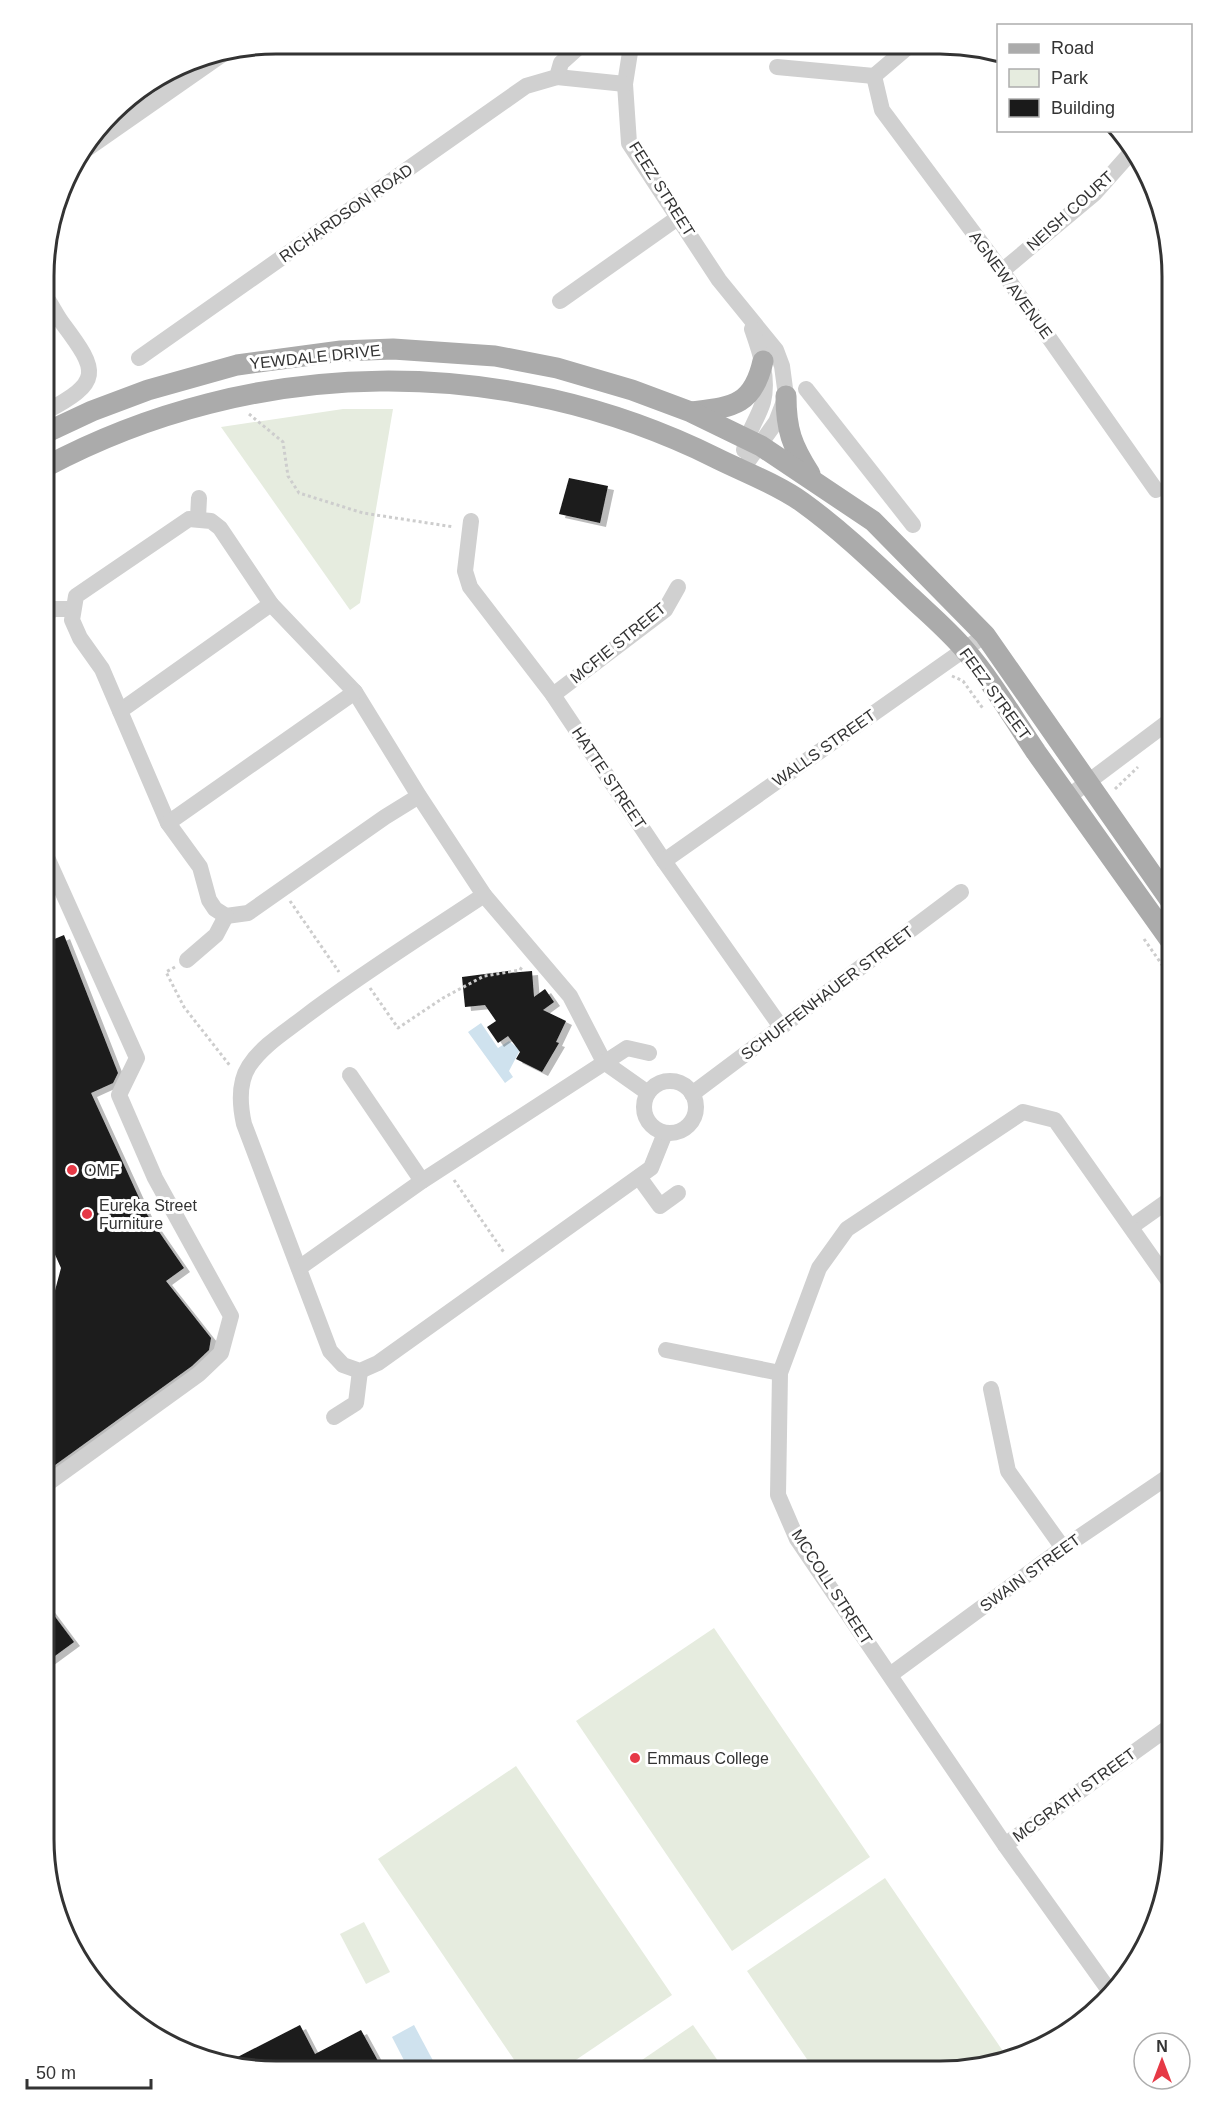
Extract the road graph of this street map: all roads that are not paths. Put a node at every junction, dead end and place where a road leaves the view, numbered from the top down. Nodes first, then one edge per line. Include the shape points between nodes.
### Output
1 (570, 54) edge
2 (630, 54) edge
3 (900, 54) edge
4 (207, 65) edge
5 (777, 67) dead end
6 (874, 76) junction
7 (557, 77) junction
8 (626, 84) junction
9 (102, 139) edge
10 (1127, 156) edge
11 (680, 217) junction
12 (1002, 271) junction
13 (560, 301) dead end
14 (54, 309) edge
15 (747, 316) junction
16 (139, 358) dead end
17 (763, 361) junction
18 (807, 389) dead end
19 (786, 396) junction
20 (54, 406) edge
21 (691, 412) junction
22 (54, 429) edge
23 (754, 442) junction
24 (54, 462) edge
25 (741, 471) junction
26 (814, 479) junction
27 (1156, 490) dead end
28 (199, 498) dead end
29 (895, 503) junction
30 (198, 518) junction
31 (875, 524) junction
32 (470, 525) road end
33 (913, 525) dead end
34 (678, 587) dead end
35 (271, 604) junction
36 (54, 609) edge
37 (72, 609) junction
38 (985, 635) junction
39 (965, 650) junction
40 (355, 692) junction
41 (554, 695) junction
42 (120, 711) junction
43 (1162, 727) edge
44 (1088, 784) junction
45 (419, 796) junction
46 (1068, 797) junction
47 (168, 823) junction
48 (664, 861) junction
49 (54, 873) edge
50 (1162, 889) edge
51 (961, 892) dead end
52 (484, 895) junction
53 (226, 916) junction
54 (1162, 929) edge
55 (187, 960) road end
56 (780, 1028) junction
57 (649, 1053) dead end
58 (604, 1062) junction
59 (350, 1075) dead end
60 (648, 1093) junction
61 (692, 1095) junction
62 (665, 1133) junction
63 (639, 1177) junction
64 (422, 1181) junction
65 (678, 1193) dead end
66 (1162, 1205) edge
67 (1131, 1227) junction
68 (299, 1268) junction
69 (1162, 1272) edge
70 (666, 1350) dead end
71 (360, 1371) junction
72 (780, 1373) junction
73 (991, 1389) dead end
74 (334, 1417) dead end
75 (54, 1479) edge
76 (1162, 1481) edge
77 (1063, 1548) junction
78 (890, 1675) junction
79 (1162, 1732) edge
80 (1005, 1845) junction
81 (1106, 1987) edge

1 - 7 street via 561,63
2 - 8 street, FEEZ STREET
3 - 6 street
4 - 9 street
5 - 6 street
6 - 12 street, AGNEW AVENUE via 882,110
7 - 8 street, RICHARDSON ROAD
7 - 16 street, RICHARDSON ROAD via 526,86
8 - 11 street, FEEZ STREET via 629,143
10 - 12 street, NEISH COURT via 1095,193
11 - 13 street
11 - 15 street, FEEZ STREET
12 - 27 street, AGNEW AVENUE
14 - 20 street via 83,350 89,370 82,389
15 - 17 street, FEEZ STREET
15 - 19 street, FEEZ STREET via 776,350
17 - 21 main road via 759,378 743,398 730,407
17 - 23 street, FEEZ STREET via 762,402
18 - 29 street
19 - 23 street, FEEZ STREET via 776,422
19 - 26 main road via 790,437
21 - 22 main road, YEWDALE DRIVE via 557,368 495,356 383,349 237,365 148,390
21 - 23 main road, YEWDALE DRIVE
23 - 25 street, FEEZ STREET
23 - 26 main road, FEEZ STREET
24 - 25 main road, YEWDALE DRIVE via 107,438 216,403 318,383 409,380 504,389 611,414 681,441
25 - 39 main road, FEEZ STREET via 799,500 869,556
26 - 31 main road, FEEZ STREET
28 - 30 street
29 - 31 street
29 - 33 street
30 - 35 street via 220,528
30 - 37 street via 176,525 76,596
31 - 38 main road, FEEZ STREET
32 - 41 street, HATTE STREET via 465,571 470,587
34 - 41 street, MCFIE STREET via 665,610
35 - 40 street
35 - 42 street
36 - 37 street
37 - 42 street via 80,638 102,669
38 - 39 street, WALLS STREET
38 - 44 main road, FEEZ STREET
39 - 46 main road, FEEZ STREET
39 - 48 street, WALLS STREET
40 - 45 street
40 - 47 street
41 - 48 street, HATTE STREET
42 - 47 street
43 - 44 street
44 - 46 street
44 - 50 main road, FEEZ STREET
45 - 52 street
45 - 53 street via 248,913
46 - 54 main road, FEEZ STREET
47 - 53 street via 200,867 209,900
48 - 56 street, HATTE STREET
49 - 75 street via 137,1058 119,1095 155,1178 231,1316 222,1353 199,1374
51 - 56 street, SCHUFFENHAUER STREET
52 - 58 street via 570,996
52 - 68 street via 355,981 268,1045 248,1067 241,1106 244,1124
53 - 55 street via 216,935
56 - 61 street, SCHUFFENHAUER STREET
57 - 58 street via 627,1048
58 - 60 street
58 - 64 street
59 - 64 street
60 - 61 street via 670,1081 687,1088
60 - 62 street via 644,1101 646,1118
61 - 62 street via 696,1111 689,1126
62 - 63 street via 651,1168
63 - 65 street via 660,1206
63 - 71 street via 378,1363
64 - 68 street
66 - 67 street
67 - 69 street
67 - 72 street, MCCOLL STREET via 1055,1120 1023,1112 848,1229 819,1268
68 - 71 street via 330,1352 343,1365
70 - 72 street
71 - 74 street via 356,1403
72 - 78 street, MCCOLL STREET via 778,1495 797,1539
73 - 77 street via 1008,1471
76 - 77 street, SWAIN STREET
77 - 78 street, SWAIN STREET
78 - 80 street, MCCOLL STREET
79 - 80 street, MCGRATH STREET
80 - 81 street, MCCOLL STREET

